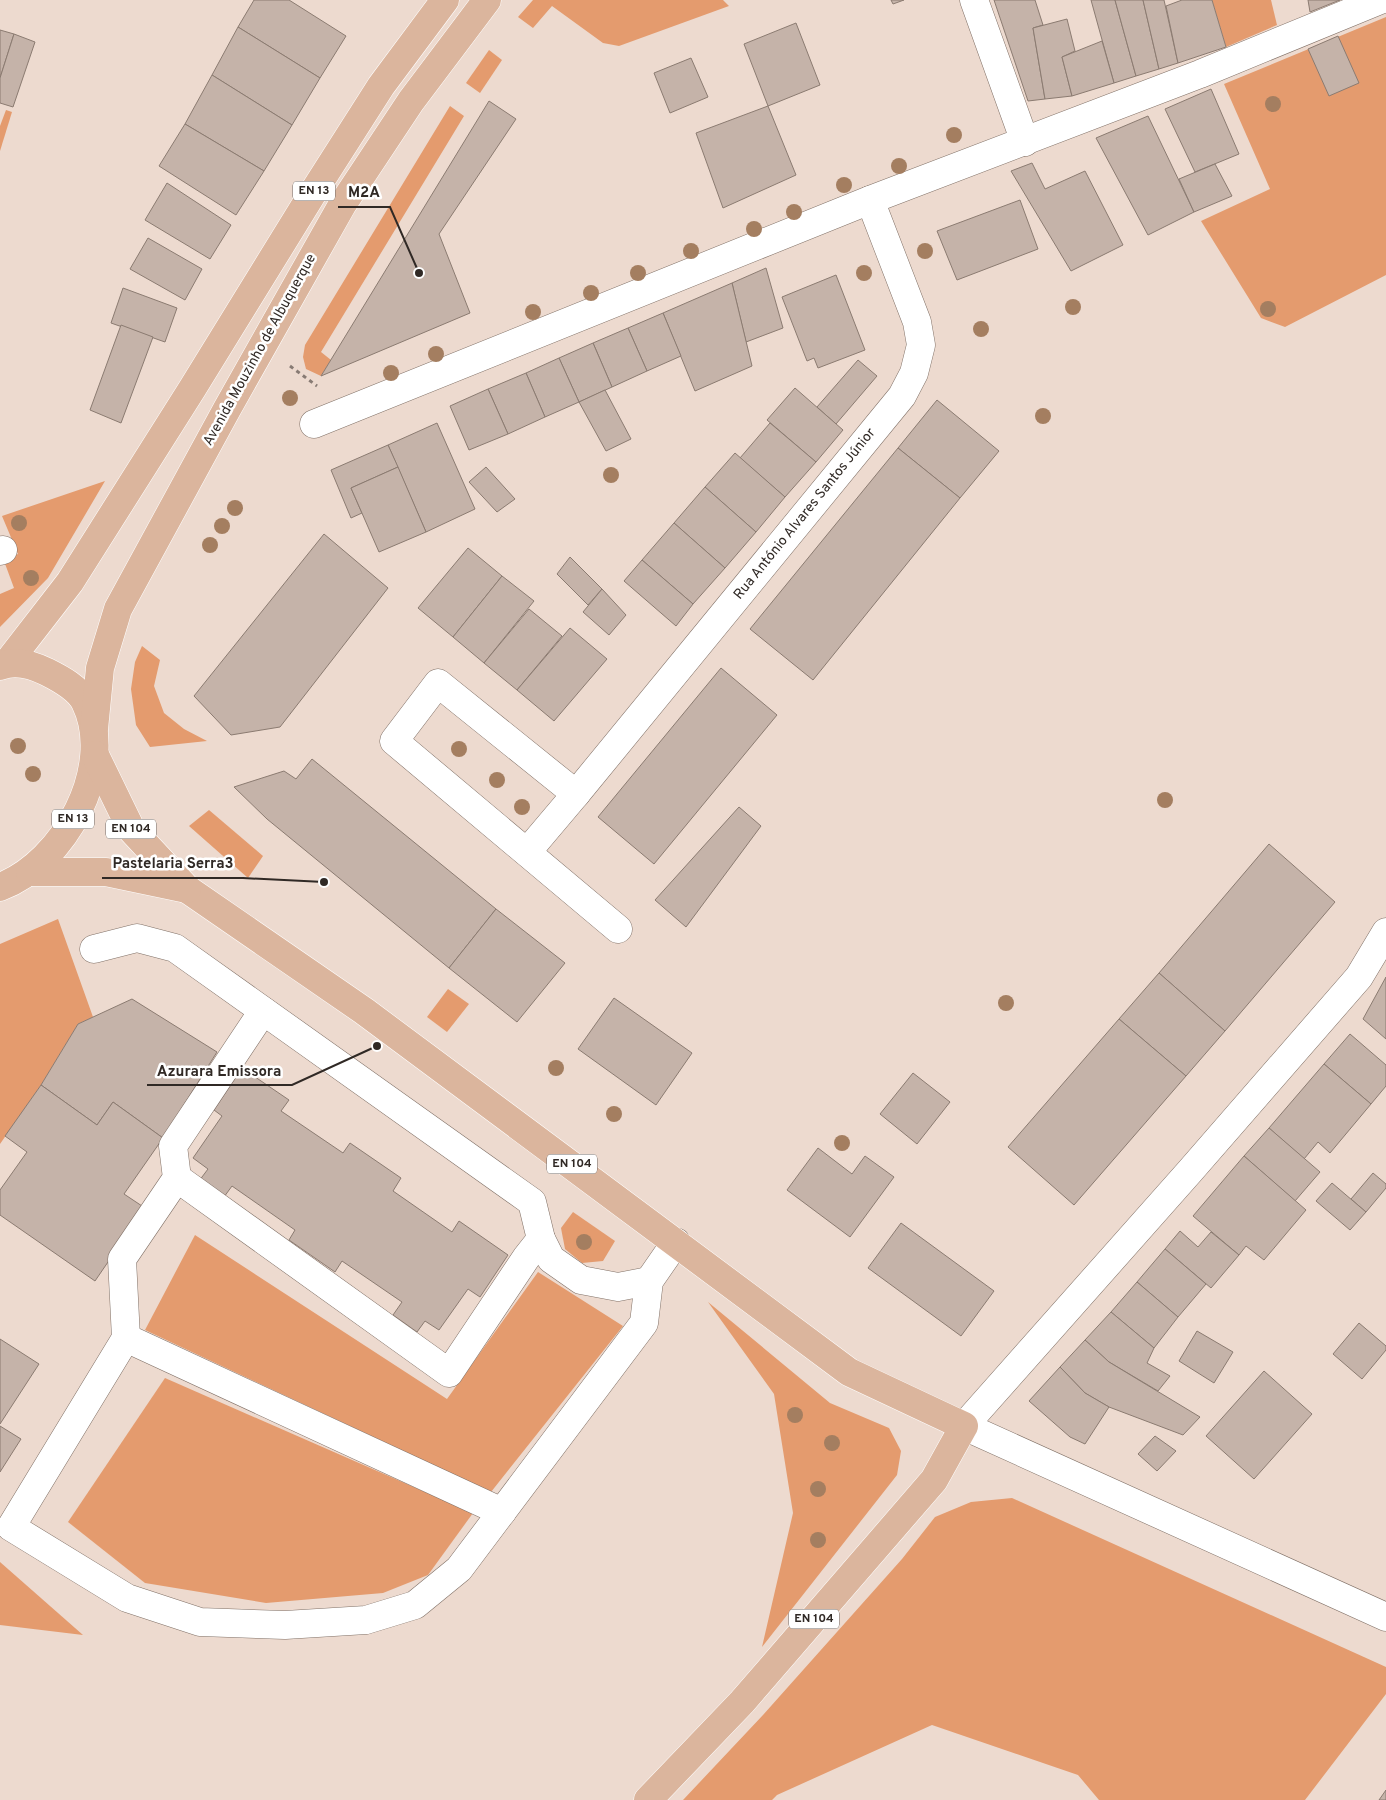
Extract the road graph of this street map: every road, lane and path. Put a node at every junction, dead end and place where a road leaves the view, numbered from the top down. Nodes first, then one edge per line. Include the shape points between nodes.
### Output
1 (445, 0) edge
2 (487, 0) edge
3 (974, 0) edge
4 (1380, 0) edge
5 (1025, 142) junction
6 (870, 200) junction
7 (314, 424) dead end
8 (4, 664) edge
9 (94, 729) junction
10 (95, 755) junction
11 (576, 794) junction
12 (527, 852) junction
13 (30, 872) junction
14 (0, 887) edge
15 (187, 889) junction
16 (618, 928) dead end
17 (1386, 932) edge
18 (94, 949) dead end
19 (263, 1011) junction
20 (177, 1178) junction
21 (542, 1239) junction
22 (676, 1242) junction
23 (649, 1281) junction
24 (126, 1338) junction
25 (964, 1426) junction
26 (502, 1512) junction
27 (1386, 1617) edge
28 (648, 1800) edge

1 - 8 main road, EN 13 via 376,94 70,582
2 - 9 main road, Avenida Mouzinho de Albuquerque / EN 13 via 410,101 342,205 118,609 100,668
3 - 5 street
4 - 5 street
5 - 6 street
6 - 7 street
6 - 11 street, Rua António Alvares Santos Júnior via 917,322 921,345 914,373 902,396
8 - 9 main road, EN 13 via 35,666 66,681 84,701
9 - 10 main road, EN 13
10 - 13 main road, EN 13 via 78,811 56,847
10 - 15 main road, EN 104 via 131,829
11 - 12 street, Rua António Alvares Santos Júnior
11 - 12 street via 438,683 394,741
12 - 16 street
13 - 14 main road, EN 13
13 - 15 main road, EN 104 via 106,872
15 - 22 main road, EN 104 via 364,1011
17 - 25 street via 1359,977
18 - 19 street via 137,938 175,948
19 - 20 street via 173,1146
19 - 21 street via 532,1202
20 - 21 street via 449,1373
20 - 24 street via 122,1259
21 - 23 street via 551,1259 581,1280 618,1287
22 - 23 street
22 - 25 main road, EN 104 via 850,1372
23 - 26 street via 644,1322
24 - 26 street
24 - 26 street via 11,1527 127,1598 200,1622 285,1625 366,1620 416,1605 458,1569
25 - 27 street
25 - 28 main road, EN 104 via 934,1480 742,1702

